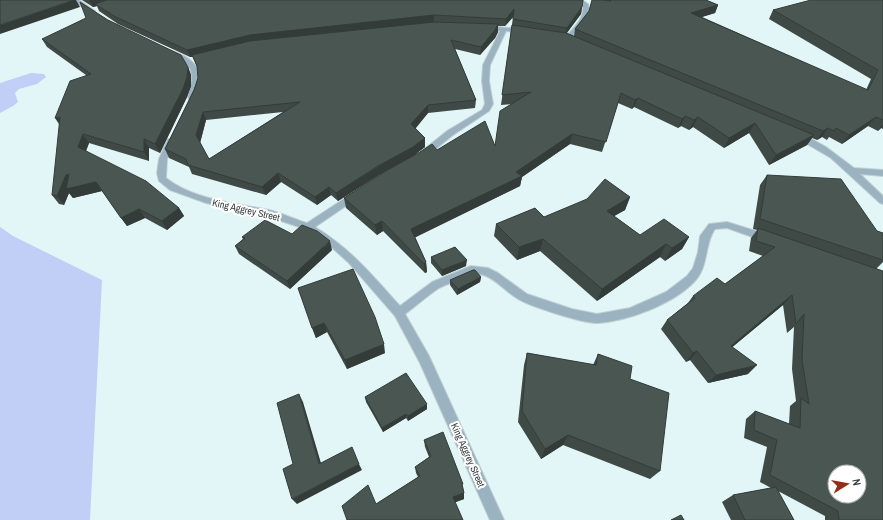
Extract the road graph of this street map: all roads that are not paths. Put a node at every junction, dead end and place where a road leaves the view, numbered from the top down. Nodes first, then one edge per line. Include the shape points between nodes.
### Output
1 (75, 0) edge
2 (578, 0) edge
3 (96, 12) edge
4 (476, 28) edge
5 (504, 30) junction
6 (528, 32) edge
7 (567, 39) edge
8 (160, 48) edge
9 (189, 104) edge
10 (176, 130) edge
11 (794, 133) edge
12 (417, 159) edge
13 (853, 171) junction
14 (883, 173) edge
15 (365, 189) edge
16 (883, 201) edge
17 (308, 227) junction
18 (772, 241) edge
19 (399, 313) junction
20 (497, 520) edge

1 - 3 street
2 - 7 street via 586,6 588,12
4 - 5 street
5 - 6 street
5 - 12 street via 486,63 485,86 489,104 485,111
8 - 9 street via 193,60 196,86
10 - 17 street, King Aggrey Street via 161,163 162,179 173,188 209,201 270,214
11 - 13 street via 832,153
13 - 14 street
13 - 16 street
15 - 17 street
17 - 19 street, King Aggrey Street via 352,260
18 - 19 street via 727,225 712,226 705,236 698,269 691,279 658,301 632,312 604,318 572,314 523,296 484,271 471,270 436,285
19 - 20 street, King Aggrey Street via 425,360

